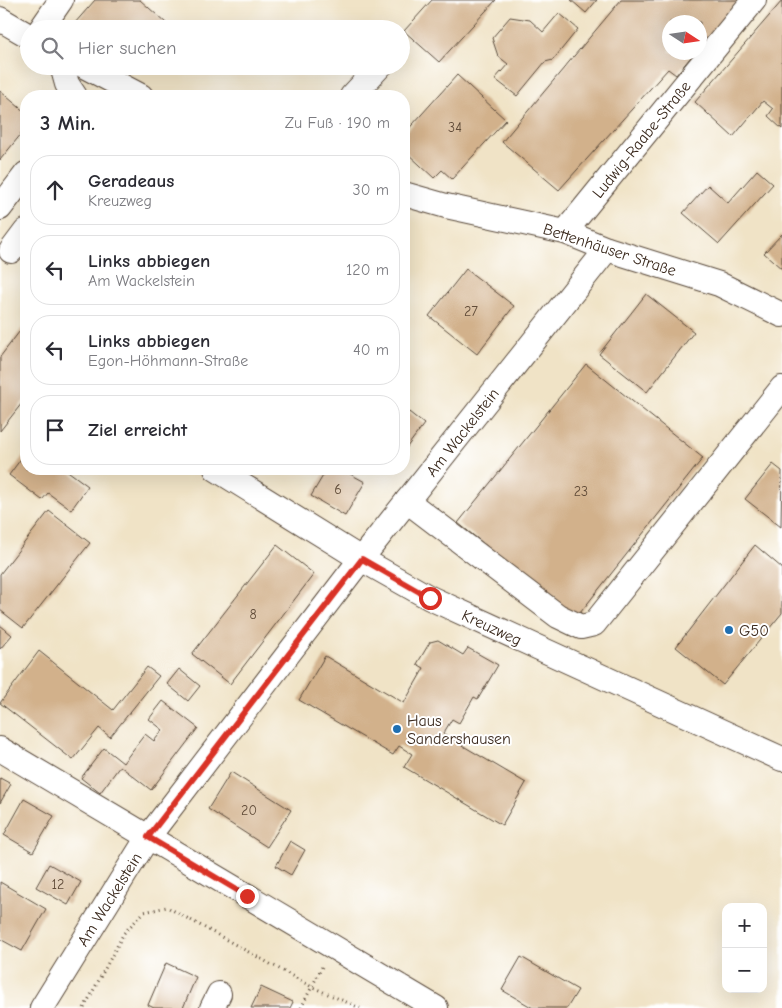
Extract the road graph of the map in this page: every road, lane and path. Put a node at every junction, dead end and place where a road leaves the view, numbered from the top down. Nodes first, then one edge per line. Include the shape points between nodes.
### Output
1 (60, 0) edge
2 (754, 0) edge
3 (0, 19) edge
4 (47, 20) edge
5 (20, 31) edge
6 (64, 75) edge
7 (100, 75) edge
8 (372, 75) edge
9 (70, 90) edge
10 (125, 90) edge
11 (358, 90) edge
12 (20, 182) edge
13 (410, 196) edge
14 (0, 208) edge
15 (565, 232) junction
16 (20, 240) edge
17 (607, 249) junction
18 (11, 251) dead end
19 (782, 315) edge
20 (782, 388) edge
21 (226, 475) edge
22 (407, 502) junction
23 (362, 559) junction
24 (0, 749) edge
25 (782, 759) edge
26 (148, 837) junction
27 (333, 946) junction
28 (312, 988) junction
29 (42, 1008) edge
30 (84, 1008) edge
31 (302, 1008) edge
32 (360, 1008) edge
33 (436, 1008) edge

1 - 4 street
2 - 15 street, Ludwig-Raabe-Straße
3 - 5 street
6 - 9 street
7 - 10 street
8 - 11 street
12 - 14 street
13 - 15 street, Bettenhäuser Straße
15 - 17 street, Bettenhäuser Straße
16 - 18 street
17 - 19 street, Bettenhäuser Straße via 719,284
17 - 22 street, Am Wackelstein
20 - 22 street via 594,624 581,627 558,616
21 - 23 street, Kreuzweg
22 - 23 street, Am Wackelstein
23 - 25 street, Kreuzweg via 430,598
23 - 26 street, Am Wackelstein
24 - 26 street
26 - 27 street
26 - 29 street, Am Wackelstein
27 - 28 path
27 - 33 street
28 - 30 path via 167,906 144,912 124,933
28 - 31 path
28 - 32 path

